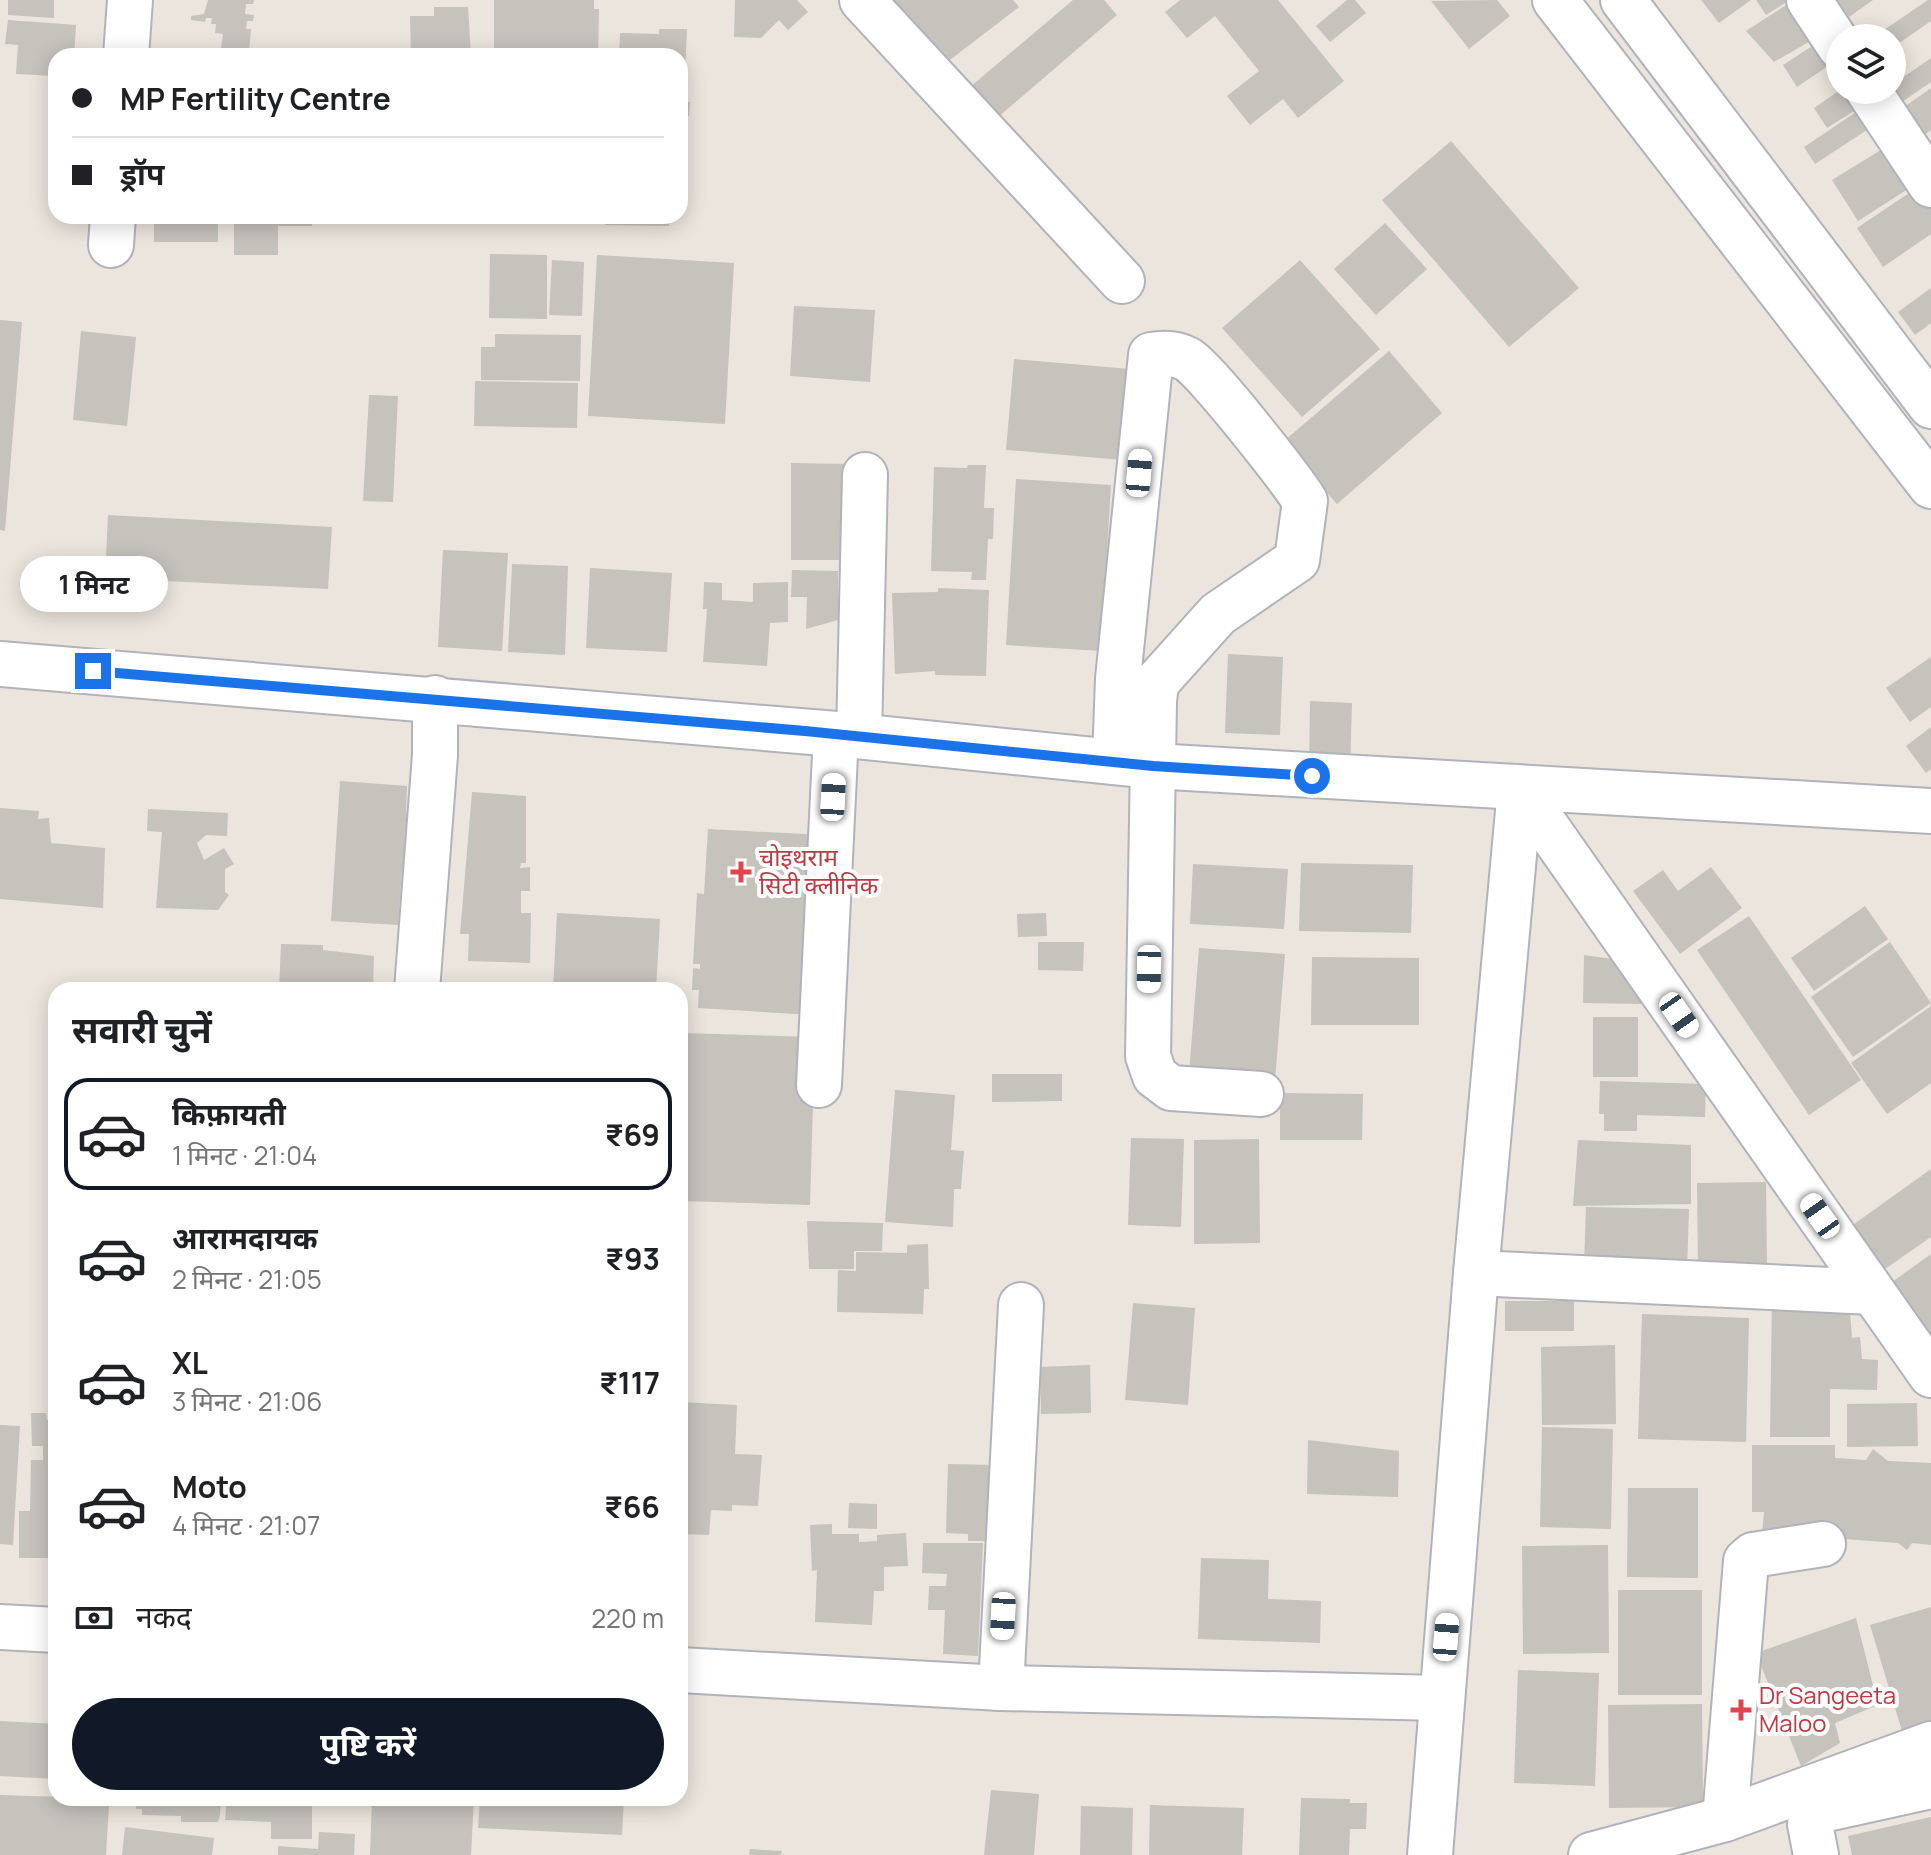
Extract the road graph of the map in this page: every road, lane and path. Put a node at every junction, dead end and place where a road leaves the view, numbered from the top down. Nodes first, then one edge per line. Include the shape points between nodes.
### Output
1 (130, 0) edge
2 (862, 0) edge
3 (1623, 0) edge
4 (1809, 0) edge
5 (1569, 4) edge
6 (1826, 26) edge
7 (127, 48) edge
8 (1877, 104) edge
9 (1931, 185) edge
10 (1122, 281) dead end
11 (1931, 406) edge
12 (865, 475) dead end
13 (1931, 486) edge
14 (0, 664) edge
15 (1137, 681) junction
16 (435, 698) junction
17 (847, 735) junction
18 (1134, 763) junction
19 (1520, 789) junction
20 (1931, 811) edge
21 (418, 982) edge
22 (819, 1085) dead end
23 (1261, 1094) dead end
24 (1476, 1273) junction
25 (1872, 1292) junction
26 (1021, 1305) dead end
27 (1931, 1375) edge
28 (1823, 1544) dead end
29 (0, 1627) edge
30 (48, 1630) edge
31 (688, 1670) edge
32 (1001, 1688) junction
33 (1441, 1698) junction
34 (1924, 1767) edge
35 (1725, 1819) junction
36 (1430, 1855) edge
37 (1591, 1855) edge
38 (1816, 1855) edge

1 - 7 street
2 - 10 street
3 - 11 street
4 - 6 street
5 - 13 street
8 - 9 street
12 - 17 street
14 - 16 street
15 - 15 street via 1218,614 1297,560 1305,501 1289,475 1189,359 1163,353 1151,355
15 - 18 street
16 - 17 street
16 - 21 street
17 - 18 street
17 - 22 street
18 - 19 street
18 - 23 street via 1148,1056 1155,1076 1171,1088
19 - 20 street
19 - 24 street
19 - 25 street
24 - 25 street
24 - 33 street
25 - 27 street
26 - 32 street
28 - 35 street via 1753,1555 1746,1561
29 - 30 street
31 - 32 street
32 - 33 street
33 - 36 street
34 - 35 street
34 - 38 street via 1813,1815
35 - 37 street

